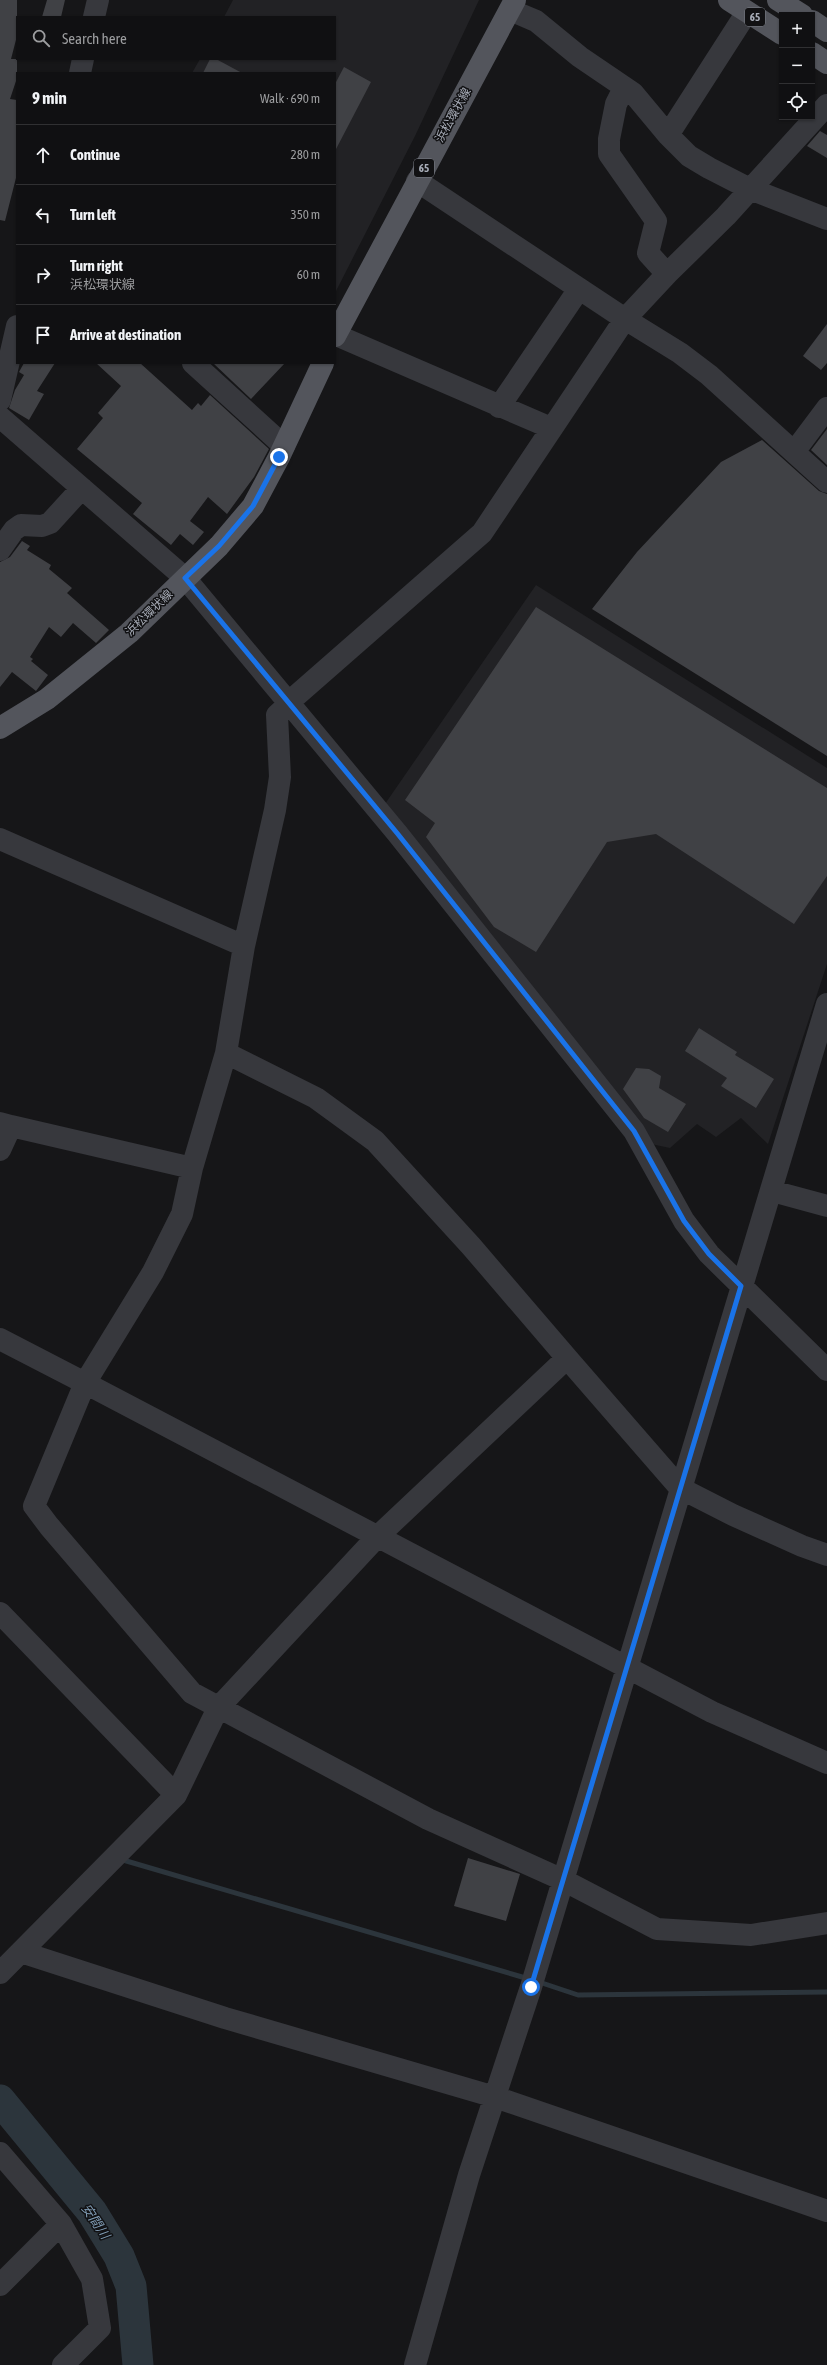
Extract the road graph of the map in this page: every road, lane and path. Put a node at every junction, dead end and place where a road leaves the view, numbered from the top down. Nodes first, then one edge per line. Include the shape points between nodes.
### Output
1 (98, 0) edge
2 (729, 0) edge
3 (778, 0) edge
4 (513, 5) edge
5 (747, 12) junction
6 (797, 12) edge
7 (94, 16) edge
8 (815, 23) edge
9 (827, 31) edge
10 (779, 32) edge
11 (815, 55) edge
12 (83, 60) edge
13 (827, 63) edge
14 (80, 72) edge
15 (624, 88) junction
16 (827, 105) edge
17 (668, 135) junction
18 (417, 181) junction
19 (750, 189) junction
20 (827, 220) edge
21 (667, 274) junction
22 (579, 288) junction
23 (625, 319) junction
24 (16, 330) edge
25 (336, 334) edge
26 (336, 336) edge
27 (194, 364) edge
28 (323, 364) edge
29 (0, 400) edge
30 (499, 407) junction
31 (827, 408) edge
32 (0, 417) edge
33 (551, 428) junction
34 (284, 446) junction
35 (794, 452) junction
36 (827, 482) edge
37 (82, 488) junction
38 (0, 550) edge
39 (185, 578) junction
40 (289, 703) junction
41 (0, 728) edge
42 (0, 839) edge
43 (244, 946) junction
44 (827, 1004) edge
45 (226, 1053) junction
46 (6, 1124) edge
47 (0, 1150) edge
48 (192, 1168) junction
49 (772, 1191) junction
50 (827, 1206) edge
51 (741, 1286) junction
52 (0, 1339) edge
53 (567, 1358) junction
54 (827, 1370) edge
55 (85, 1383) junction
56 (680, 1488) junction
57 (376, 1538) junction
58 (827, 1555) edge
59 (0, 1613) edge
60 (628, 1667) junction
61 (218, 1708) junction
62 (827, 1762) edge
63 (176, 1795) junction
64 (563, 1880) junction
65 (827, 1923) edge
66 (7, 1961) edge
67 (494, 2097) junction
68 (0, 2153) edge
69 (827, 2211) edge
70 (61, 2224) junction
71 (0, 2285) edge
72 (64, 2365) edge
73 (416, 2365) edge

1 - 7 street
2 - 5 main road, 65
3 - 6 main road, 65
4 - 15 street via 580,58
4 - 18 main road, 浜松環状線 / 65
5 - 10 main road, 65
5 - 17 street
8 - 9 main road
11 - 13 main road
12 - 14 street
15 - 17 street via 633,93
15 - 21 street via 616,104 609,139 609,154 656,221 648,253
16 - 19 street
17 - 19 street via 696,160
18 - 22 street
18 - 25 main road, 浜松環状線 / 65
19 - 20 street
19 - 21 street
21 - 23 street
22 - 23 street
22 - 30 street
23 - 33 street
23 - 35 street via 680,353 709,375
24 - 29 street
26 - 30 street
27 - 34 street
28 - 34 main road, 浜松環状線
30 - 33 street
31 - 35 street
32 - 37 street
33 - 40 street via 482,533
34 - 39 main road, 浜松環状線 via 253,506 219,546
35 - 36 street
37 - 38 street via 50,523 42,526 21,525 14,530
37 - 39 street
39 - 40 street
39 - 41 main road, 浜松環状線 via 123,638 47,699
40 - 43 street via 277,715 279,784
40 - 51 street via 397,833 634,1131 684,1221 709,1254
42 - 43 street
43 - 45 street
44 - 49 street
45 - 48 street
45 - 53 street via 316,1098 375,1141 471,1246
46 - 47 street
46 - 48 street
48 - 55 street via 182,1214 153,1272
49 - 50 street
49 - 51 street
51 - 54 street
51 - 56 street
52 - 55 street
53 - 56 street
53 - 57 street
55 - 57 street
55 - 61 street via 34,1506 48,1526 192,1694
56 - 58 street via 747,1521
56 - 60 street
57 - 60 street
57 - 61 street
59 - 63 street
60 - 62 street via 712,1712
60 - 64 street
61 - 63 street
61 - 64 street via 428,1819
63 - 66 street
64 - 65 street via 657,1929 751,1935
64 - 67 street
66 - 67 street via 225,2018
67 - 69 street
67 - 73 street via 469,2175
68 - 70 street
70 - 71 street
70 - 72 street via 92,2279 100,2328

